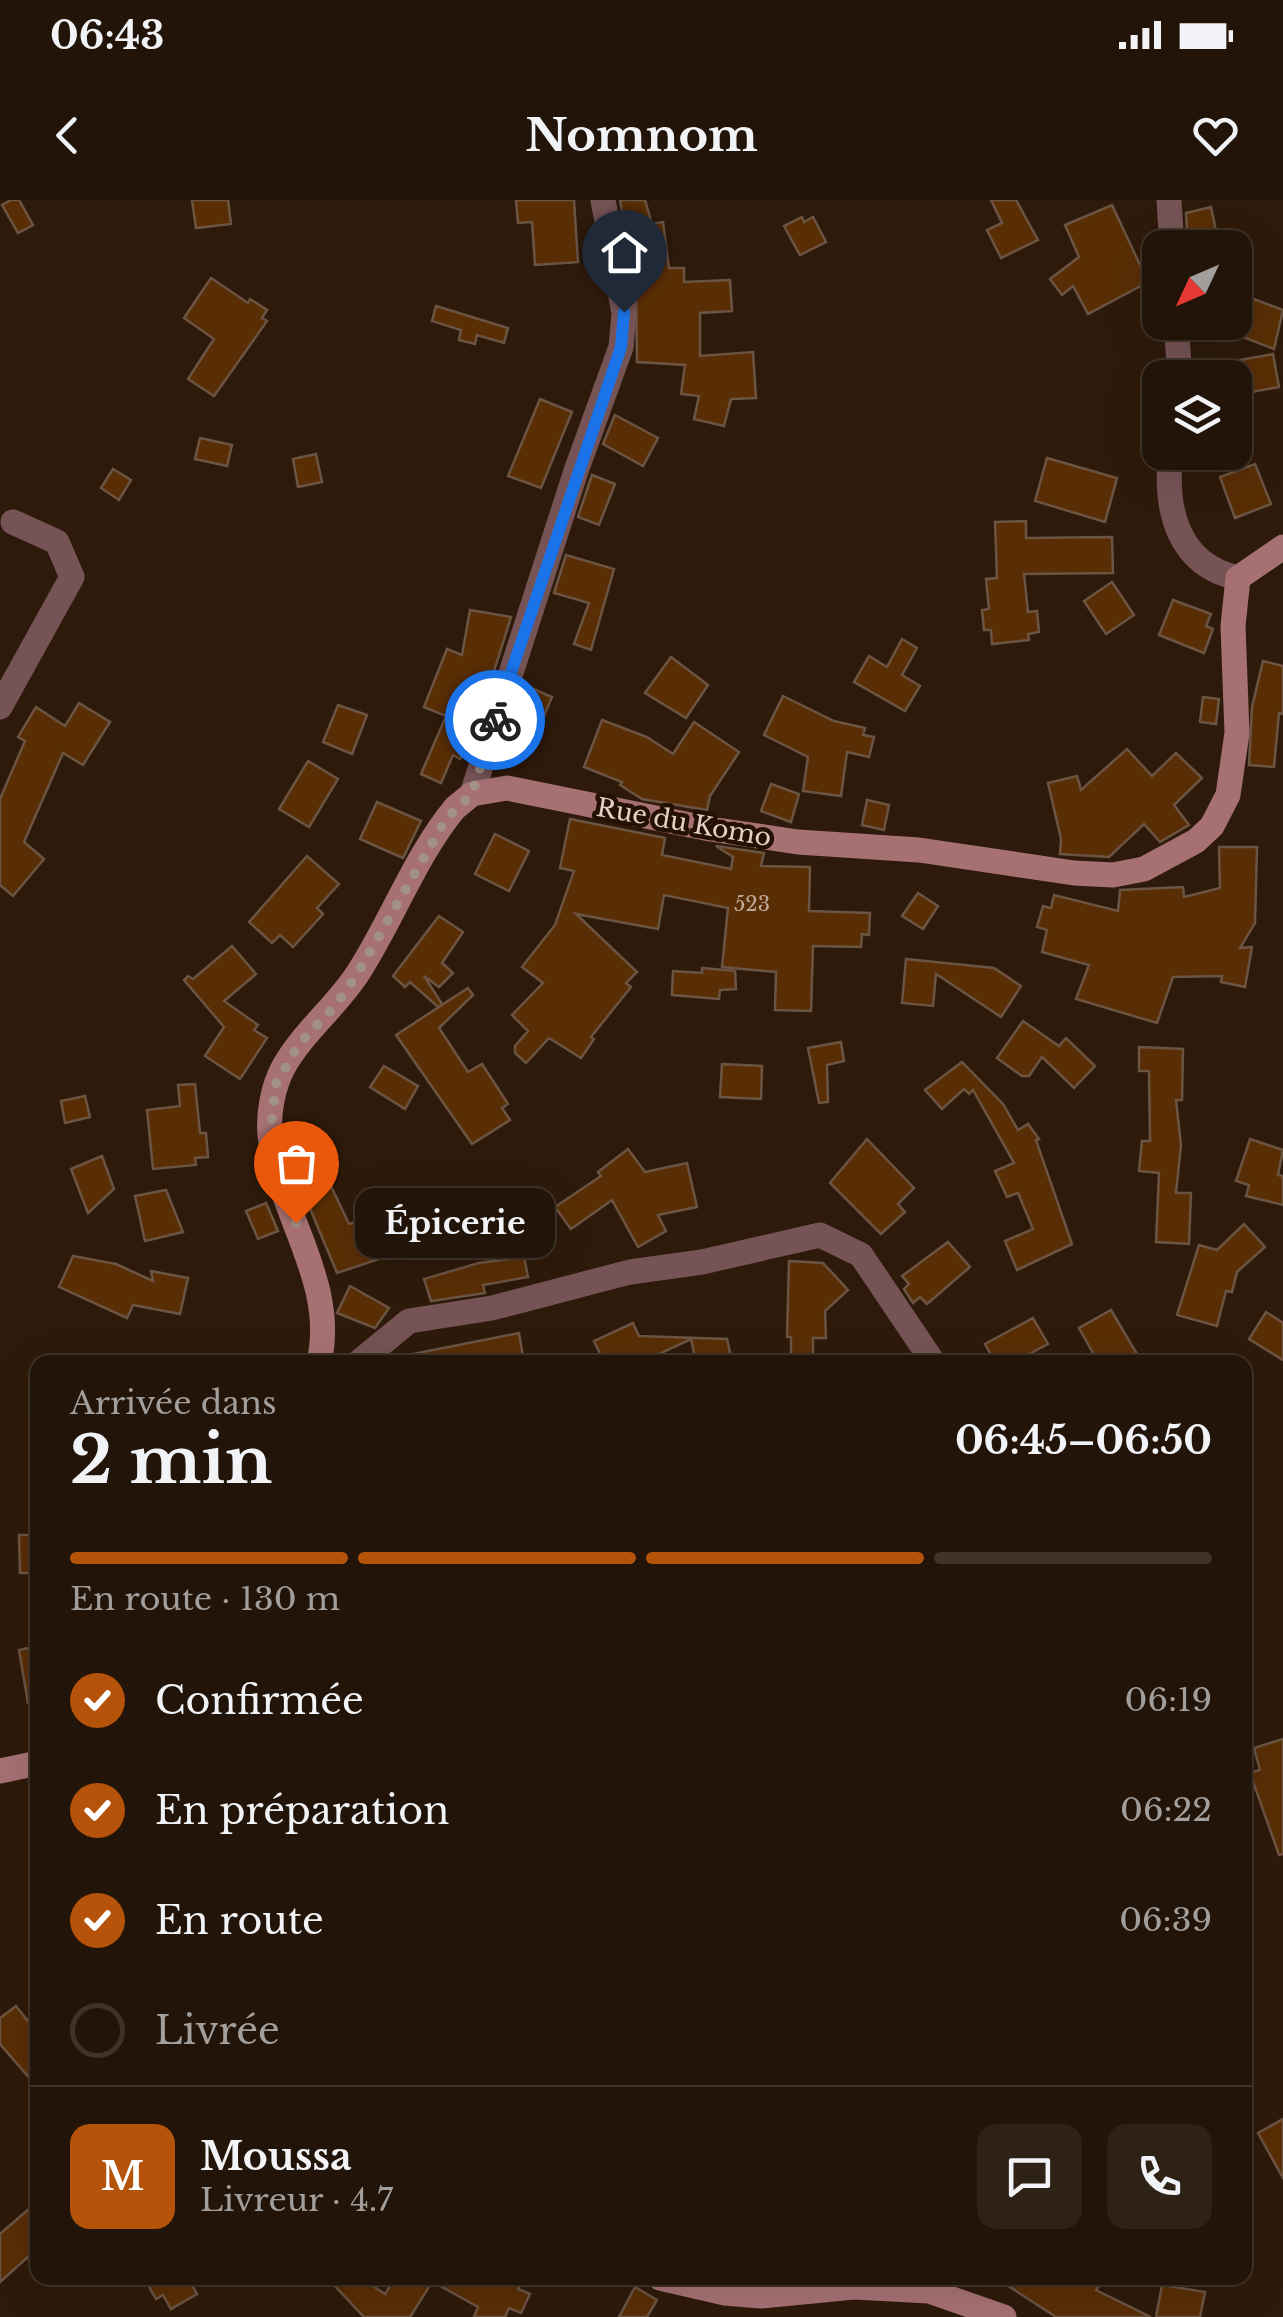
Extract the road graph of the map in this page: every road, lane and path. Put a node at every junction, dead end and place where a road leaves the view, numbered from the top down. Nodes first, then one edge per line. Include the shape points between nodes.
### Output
1 (603, 200) edge
2 (1169, 200) edge
3 (1171, 230) edge
4 (1171, 470) edge
5 (13, 522) dead end
6 (1283, 547) edge
7 (1238, 578) junction
8 (0, 707) edge
9 (472, 794) junction
10 (321, 1355) edge
11 (368, 1355) edge
12 (928, 1355) edge
13 (30, 1765) edge
14 (0, 1772) edge
15 (690, 2285) edge
16 (1004, 2317) edge

1 - 9 street via 622,296 621,347
2 - 3 street
4 - 7 street via 1170,495 1189,553
5 - 8 street via 56,542 72,577
6 - 7 street
7 - 9 street, Rue du Komo via 1237,733 1228,795 1196,841 1144,870 1074,873 918,850 798,842 507,788
9 - 10 street via 446,819 356,976 299,1044 276,1084 270,1136 317,1287
11 - 12 street via 409,1321 820,1235 860,1255
13 - 14 street
15 - 16 street via 762,2296 854,2287 930,2291

